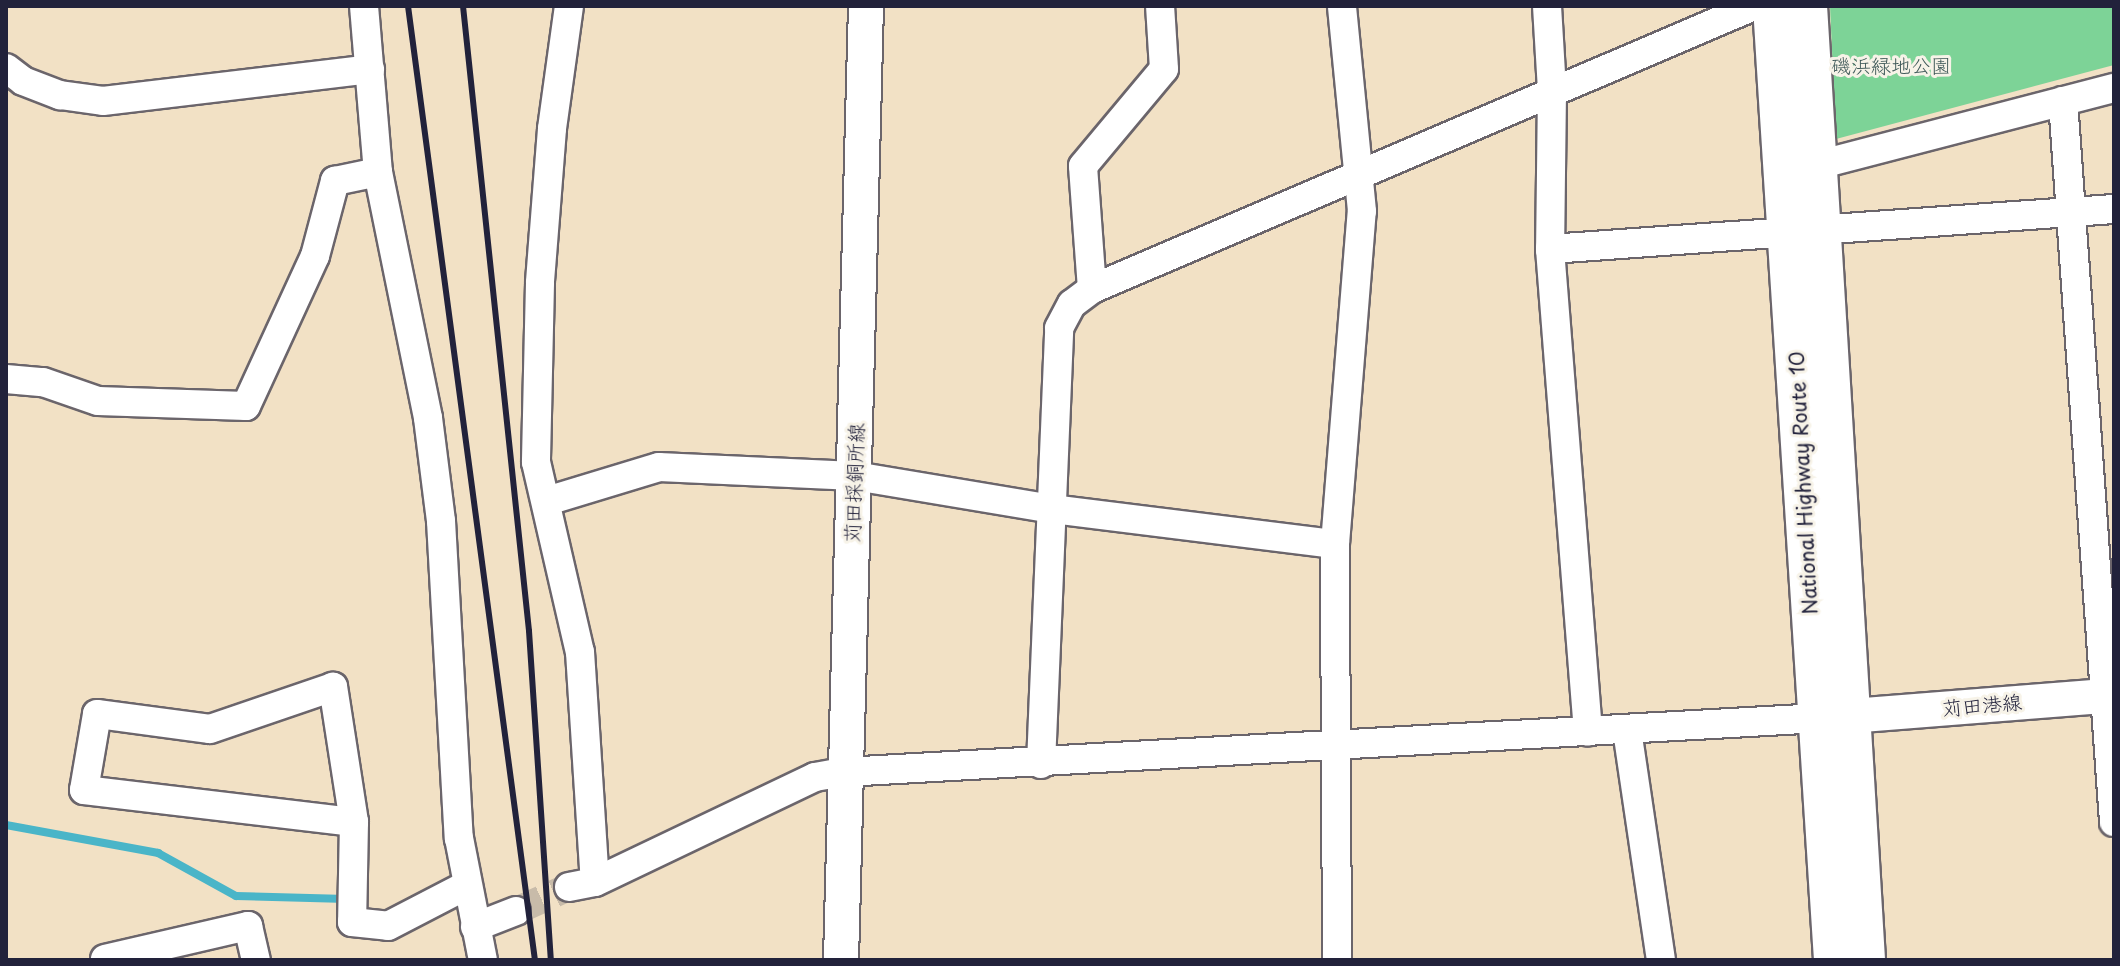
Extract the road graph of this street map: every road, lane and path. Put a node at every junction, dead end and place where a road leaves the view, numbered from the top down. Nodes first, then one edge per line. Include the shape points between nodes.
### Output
1 (364, 6) edge
2 (569, 6) edge
3 (866, 6) edge
4 (1160, 6) edge
5 (1342, 6) edge
6 (1547, 6) edge
7 (1754, 6) edge
8 (1773, 6) edge
9 (1807, 6) edge
10 (6, 68) edge
11 (370, 69) junction
12 (2114, 88) edge
13 (1552, 91) junction
14 (2063, 101) junction
15 (1814, 166) junction
16 (378, 172) junction
17 (1356, 176) junction
18 (2114, 209) edge
19 (2073, 212) junction
20 (1803, 230) junction
21 (1550, 249) junction
22 (1092, 289) junction
23 (6, 379) edge
24 (855, 476) junction
25 (547, 501) junction
26 (1053, 509) junction
27 (1335, 544) junction
28 (2110, 695) edge
29 (1833, 717) junction
30 (1627, 730) junction
31 (1588, 732) junction
32 (1334, 747) junction
33 (1041, 764) junction
34 (843, 772) junction
35 (354, 822) junction
36 (2114, 822) edge
37 (467, 885) junction
38 (516, 911) tunnel mouth
39 (475, 927) junction
40 (105, 959) edge
41 (256, 960) edge
42 (483, 960) edge
43 (841, 960) edge
44 (1337, 960) edge
45 (1661, 960) edge
46 (1834, 960) edge
47 (1865, 960) edge

1 - 11 street
2 - 25 street via 552,129 540,283 536,462
3 - 24 main road, 苅田採銅所線
4 - 22 street via 1164,69 1083,166
5 - 17 street
6 - 13 street
7 - 13 street
8 - 20 highway, National Highway Route 10
9 - 15 highway, National Highway Route 10
10 - 11 street via 23,81 60,95 103,101
11 - 16 street
12 - 14 street
13 - 17 street
13 - 21 street
14 - 15 street
14 - 19 street
15 - 20 highway, National Highway Route 10
16 - 23 street via 335,181 315,256 246,406 98,401 43,382
16 - 37 street via 430,432 441,521 459,838
17 - 22 street
17 - 27 street via 1362,211
18 - 19 street
19 - 20 street
19 - 28 street
20 - 21 street
20 - 29 highway, National Highway Route 10
21 - 31 street
22 - 26 street via 1072,304 1059,328
24 - 25 street via 659,467
24 - 26 street
24 - 34 main road, 苅田採銅所線
25 - 34 street via 580,652 582,885 815,777
26 - 27 street
26 - 33 street
27 - 32 street
28 - 29 main road, 苅田港線
28 - 36 street
29 - 30 street
29 - 46 highway, National Highway Route 10
29 - 47 highway, National Highway Route 10
30 - 31 street
30 - 45 street
31 - 32 street
32 - 33 street
32 - 44 street
33 - 34 street
34 - 43 main road, 苅田採銅所線
35 - 35 street via 84,790 97,714 210,729 333,687
35 - 37 street via 352,922 388,926
37 - 39 street
38 - 39 street
39 - 42 street
40 - 41 street via 248,926

